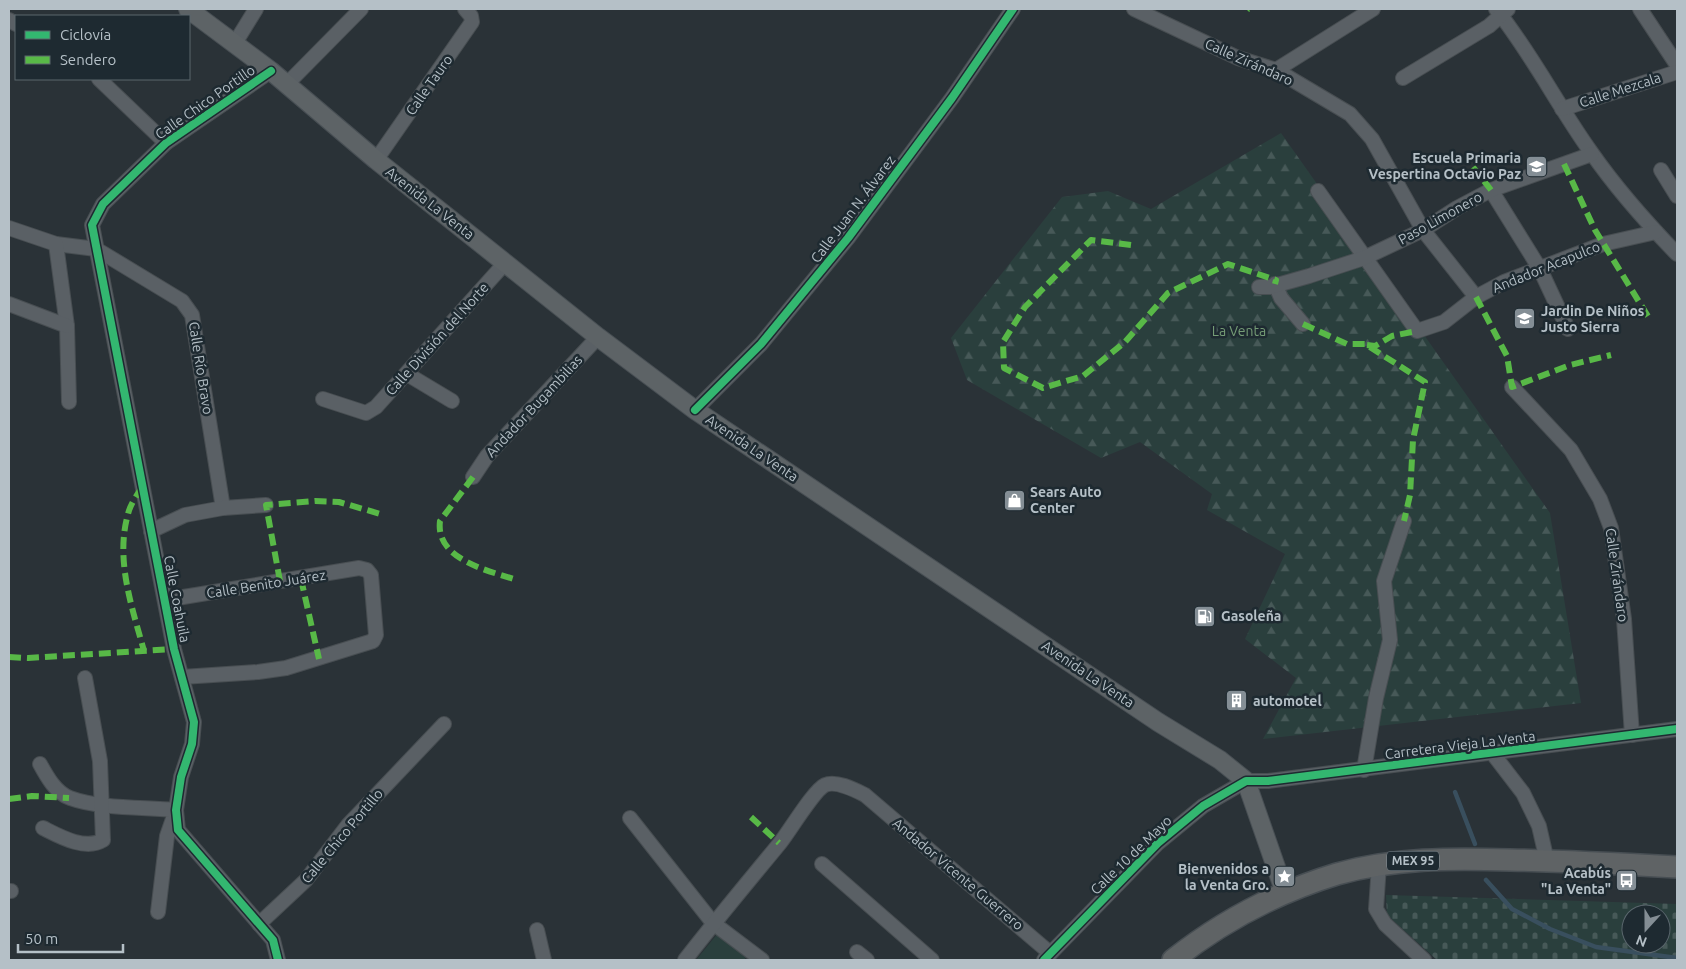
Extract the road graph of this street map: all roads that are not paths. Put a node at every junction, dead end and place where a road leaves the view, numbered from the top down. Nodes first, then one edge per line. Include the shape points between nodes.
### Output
1 (188, 9) edge
2 (256, 9) edge
3 (361, 9) edge
4 (465, 9) edge
5 (1013, 9) edge
6 (1373, 9) edge
7 (1640, 9) edge
8 (1141, 10) edge
9 (1502, 11) edge
10 (235, 43) junction
11 (1677, 65) edge
12 (1276, 70) junction
13 (271, 71) junction
14 (1677, 72) edge
15 (1403, 78) dead end
16 (100, 80) edge
17 (286, 85) junction
18 (1562, 109) junction
19 (166, 144) junction
20 (1592, 154) junction
21 (376, 160) junction
22 (1661, 170) dead end
23 (1491, 190) junction
24 (1318, 191) dead end
25 (1677, 196) edge
26 (9, 228) edge
27 (1423, 230) junction
28 (1656, 232) junction
29 (56, 244) junction
30 (96, 249) junction
31 (1677, 254) edge
32 (1364, 258) junction
33 (506, 262) junction
34 (1540, 269) junction
35 (1275, 284) junction
36 (1259, 287) dead end
37 (1476, 297) junction
38 (9, 304) edge
39 (1303, 324) dead end
40 (66, 326) junction
41 (1568, 329) dead end
42 (598, 337) junction
43 (407, 374) junction
44 (1512, 387) dead end
45 (323, 399) dead end
46 (452, 401) dead end
47 (69, 402) dead end
48 (696, 410) junction
49 (473, 477) dead end
50 (266, 505) dead end
51 (223, 508) junction
52 (1404, 521) dead end
53 (151, 531) junction
54 (165, 600) junction
55 (182, 677) junction
56 (85, 678) dead end
57 (444, 724) dead end
58 (1677, 729) edge
59 (1632, 735) junction
60 (1493, 754) junction
61 (40, 764) dead end
62 (1364, 770) junction
63 (1246, 781) junction
64 (101, 804) junction
65 (176, 810) junction
66 (630, 818) dead end
67 (43, 828) dead end
68 (1547, 861) junction
69 (822, 864) dead end
70 (1379, 865) junction
71 (1677, 867) edge
72 (1285, 893) junction
73 (158, 912) dead end
74 (713, 923) junction
75 (259, 924) junction
76 (537, 930) dead end
77 (1047, 956) edge
78 (756, 959) edge
79 (278, 960) edge
80 (544, 960) edge
81 (685, 960) edge
82 (932, 960) edge
83 (1173, 960) edge
84 (1424, 960) edge

1 - 10 main road, Avenida La Venta
2 - 10 street
3 - 17 street
4 - 21 street, Calle Tauro via 472,22
5 - 48 street, Calle Juan N. Álvarez via 952,98 848,238 761,344
6 - 12 street
7 - 11 street
8 - 12 street, Calle Zirándaro via 1238,58
9 - 15 street via 1469,39
9 - 18 street
10 - 13 main road, Avenida La Venta
12 - 27 street, Calle Zirándaro via 1350,114 1372,139
13 - 17 main road, Avenida La Venta
13 - 19 street, Calle Chico Portillo
14 - 18 street, Calle Mezcala
16 - 19 street
17 - 21 main road, Avenida La Venta
18 - 20 street
19 - 30 street, Calle Chico Portillo via 103,204 92,225
20 - 23 street, Paso Limonero
20 - 28 street
21 - 33 main road, Avenida La Venta
22 - 25 street
23 - 27 street, Paso Limonero
23 - 34 street
24 - 32 street
26 - 29 street
27 - 32 street, Paso Limonero
27 - 37 street, Calle Zirándaro
28 - 31 street
28 - 34 street, Andador Acapulco via 1603,244
29 - 30 street
29 - 40 street
30 - 51 street, Calle Río Bravo via 182,301 192,315
30 - 53 street, Calle Coahuila
32 - 35 street, Paso Limonero
32 - 37 street, Andador Acapulco via 1417,331 1444,322
33 - 42 main road, Avenida La Venta
33 - 43 street, Calle División del Norte
34 - 37 street, Andador Acapulco via 1504,282
34 - 41 street
35 - 36 street, Paso Limonero
35 - 39 street via 1281,298
38 - 40 street
40 - 47 street
42 - 48 main road, Avenida La Venta
42 - 49 street, Andador Bugambilias via 487,456
43 - 45 street, Calle División del Norte via 376,407 366,413
43 - 46 street
44 - 59 street, Calle Zirándaro via 1571,450 1600,499 1612,528 1624,619
48 - 63 main road, Avenida La Venta via 1158,722 1220,760
50 - 51 street
51 - 53 street via 185,515
52 - 62 street via 1384,581 1390,640
53 - 54 street, Calle Coahuila
54 - 55 street, Calle Coahuila
54 - 55 street, Calle Benito Juárez via 359,568 367,570 371,576 376,635 373,640 286,668
55 - 65 street, Calle Coahuila via 194,722
56 - 64 street via 100,761
57 - 75 street, Calle Chico Portillo via 348,825 306,880
58 - 59 street, Carretera Vieja La Venta
59 - 60 street, Carretera Vieja La Venta
60 - 62 street, Carretera Vieja La Venta
60 - 68 street via 1523,793 1539,826
61 - 64 street via 50,782 69,798
62 - 63 street, Carretera Vieja La Venta
63 - 72 main road
63 - 77 street, Calle 10 de Mayo via 1203,806 1158,843
64 - 65 street
64 - 67 street via 104,835 98,843 70,841
65 - 73 street via 167,836
65 - 75 street, Calle Coahuila via 178,830
66 - 74 street
68 - 70 highway, MEX 95 via 1445,859
68 - 71 highway, MEX 95
69 - 82 street
70 - 72 highway, MEX 95 via 1337,874
70 - 84 street via 1376,909 1385,924
72 - 83 highway, MEX 95 via 1236,917
74 - 77 street, Andador Vicente Guerrero via 824,785 846,786 865,795
74 - 78 street
74 - 81 street
75 - 79 street, Calle Coahuila via 273,940
76 - 80 street

